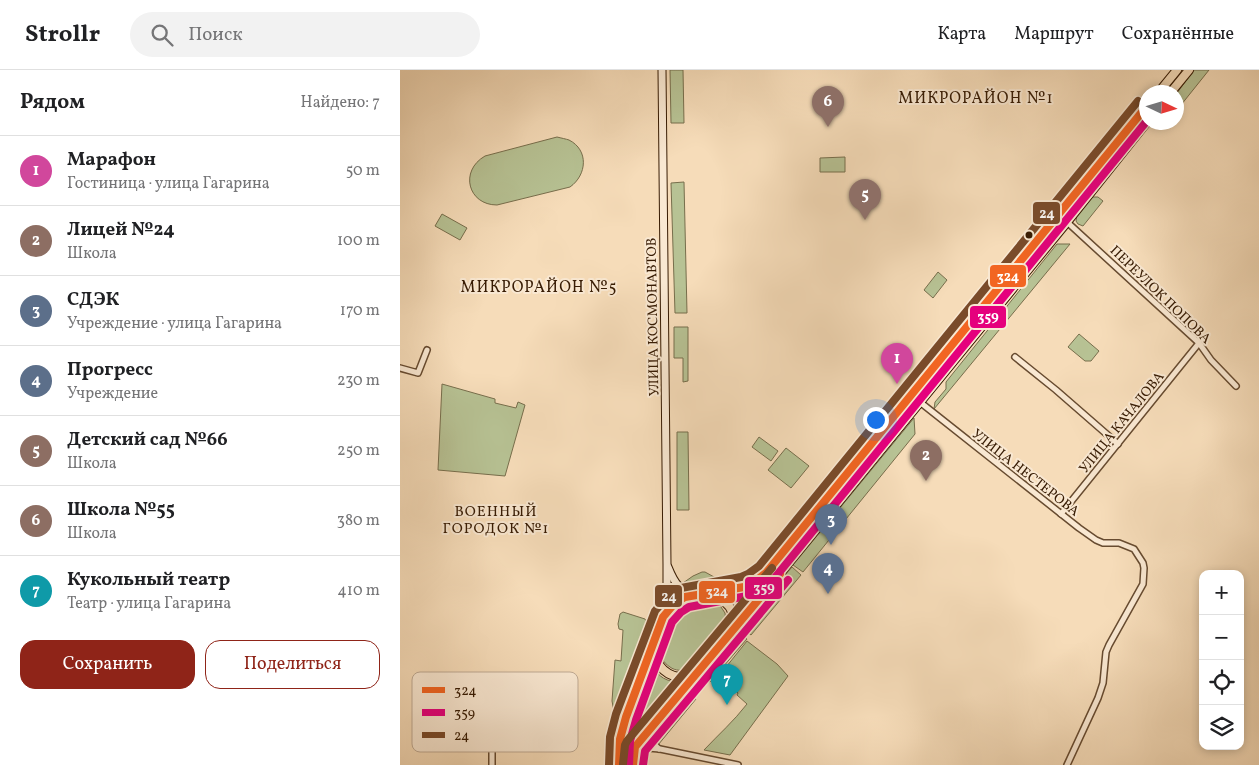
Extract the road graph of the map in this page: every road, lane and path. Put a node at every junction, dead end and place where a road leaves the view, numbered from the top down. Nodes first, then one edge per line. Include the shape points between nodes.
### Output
1 (662, 70) edge
2 (1177, 70) edge
3 (1189, 70) edge
4 (1165, 85) edge
5 (1177, 85) edge
6 (1139, 126) edge
7 (1139, 127) edge
8 (1067, 222) junction
9 (1199, 343) junction
10 (427, 350) dead end
11 (1015, 357) dead end
12 (400, 368) edge
13 (1236, 386) dead end
14 (911, 395) junction
15 (920, 402) junction
16 (1118, 444) junction
17 (1061, 514) junction
18 (667, 564) junction
19 (700, 594) junction
20 (663, 617) junction
21 (732, 632) junction
22 (654, 643) junction
23 (694, 675) junction
24 (648, 730) junction
25 (620, 739) junction
26 (635, 747) junction
27 (660, 749) junction
28 (492, 752) edge
29 (492, 765) edge
30 (619, 765) edge
31 (632, 765) edge
32 (738, 765) edge
33 (1067, 765) edge

1 - 18 main road, УЛИЦА КОСМОНАВТОВ
2 - 4 main road
3 - 5 main road
6 - 14 main road
7 - 8 main road
8 - 9 street, ПЕРЕУЛОК ПОПОВА
8 - 15 main road
9 - 13 street, ПЕРЕУЛОК ПОПОВА
9 - 16 street, УЛИЦА КАЧАЛОВА
10 - 12 street via 418,373
11 - 16 street
14 - 15 street, УЛИЦА НЕСТЕРОВА
14 - 19 main road via 766,573 744,587
15 - 17 street, УЛИЦА НЕСТЕРОВА
15 - 21 main road
16 - 17 street, УЛИЦА КАЧАЛОВА
17 - 33 street, УЛИЦА НЕСТЕРОВА via 1096,540 1134,549 1143,563 1143,584 1106,652 1098,698
18 - 19 main road, УЛИЦА КОСМОНАВТОВ via 675,582 684,590
18 - 20 main road, УЛИЦА КОСМОНАВТОВ
19 - 20 main road via 679,600
19 - 21 main road via 721,600 730,607
20 - 22 main road
21 - 23 main road
22 - 23 main road via 655,658 664,671 679,677
22 - 25 main road
23 - 24 main road
24 - 26 main road
24 - 27 street via 652,742
25 - 26 street
25 - 30 main road
26 - 27 street
26 - 31 main road
27 - 32 street
28 - 29 street

